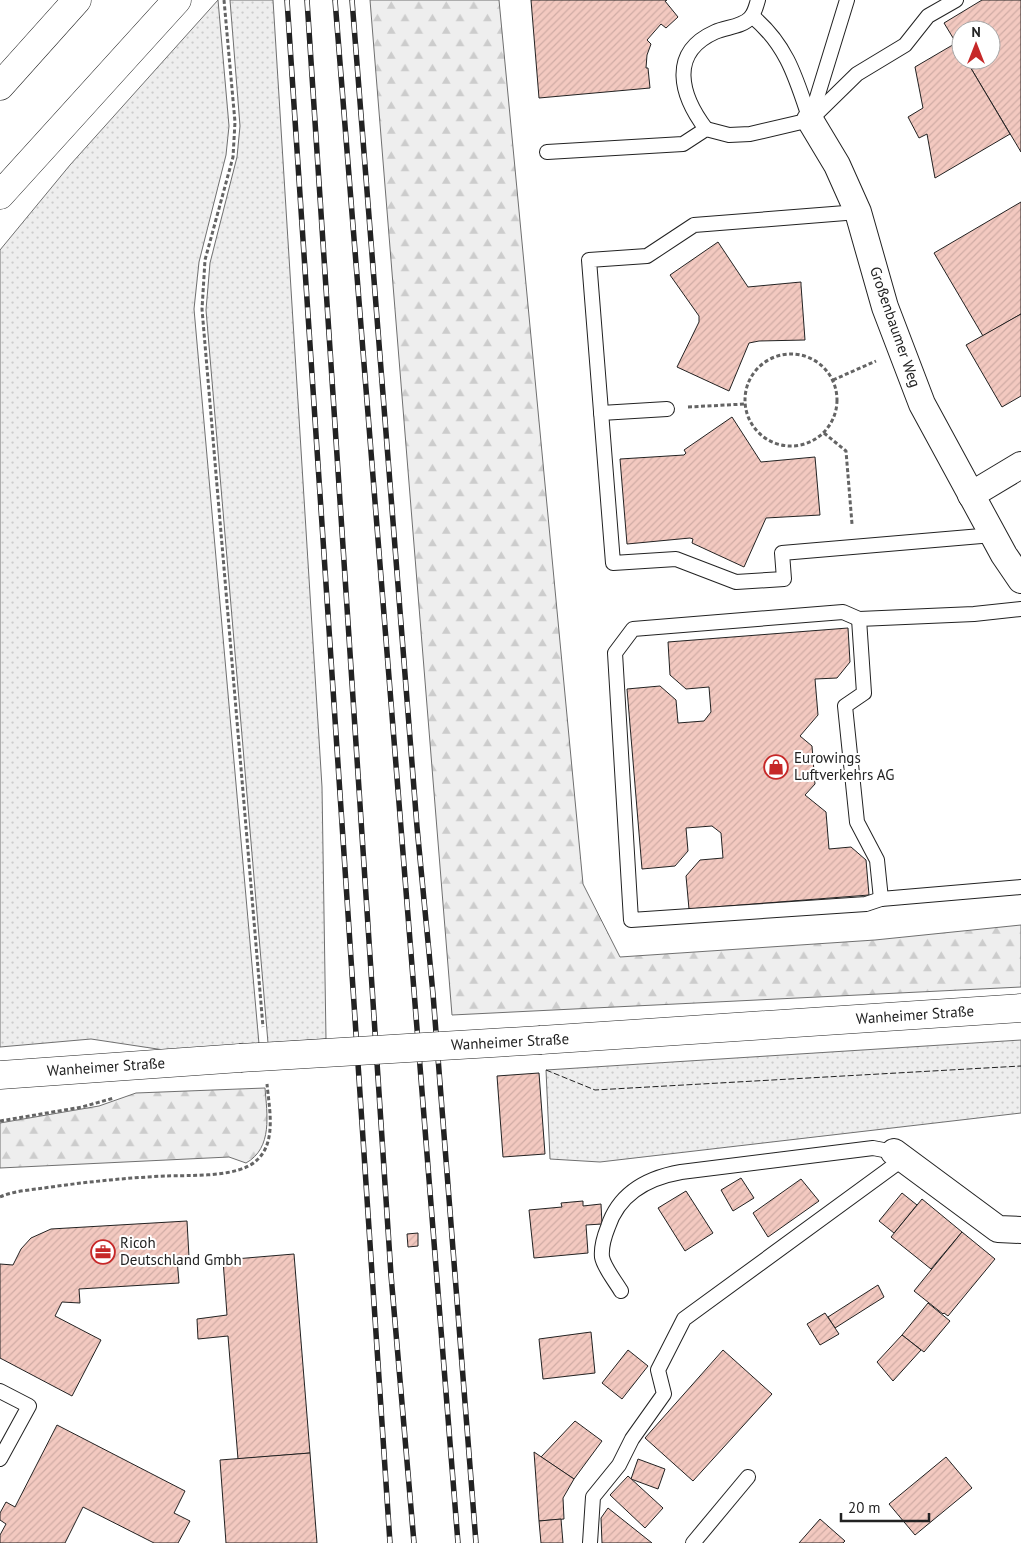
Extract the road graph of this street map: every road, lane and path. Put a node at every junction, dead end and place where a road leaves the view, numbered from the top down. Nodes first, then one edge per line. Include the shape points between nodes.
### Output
1 (77, 0) edge
2 (224, 0) edge
3 (758, 0) edge
4 (847, 0) edge
5 (956, 0) edge
6 (169, 8) edge
7 (752, 16) junction
8 (0, 86) edge
9 (810, 120) junction
10 (706, 129) junction
11 (547, 152) dead end
12 (0, 195) edge
13 (858, 212) junction
14 (856, 370) dead end
15 (833, 380) junction
16 (745, 404) junction
17 (667, 409) joint
18 (601, 413) junction
19 (824, 433) junction
20 (1021, 465) edge
21 (971, 495) junction
22 (993, 535) junction
23 (854, 547) junction
24 (1021, 580) edge
25 (1021, 609) edge
26 (859, 619) junction
27 (1021, 887) edge
28 (881, 899) junction
29 (1021, 1008) edge
30 (263, 1033) dead end
31 (0, 1075) edge
32 (267, 1081) dead end
33 (120, 1096) dead end
34 (0, 1121) edge
35 (898, 1156) junction
36 (0, 1197) edge
37 (1021, 1230) edge
38 (621, 1291) dead end
39 (0, 1391) edge
40 (0, 1459) edge
41 (748, 1477) dead end
42 (590, 1543) edge
43 (693, 1543) edge

1 - 8 main road
2 - 30 path via 235,122 233,156 205,260 202,309
3 - 7 lane
4 - 9 lane
5 - 9 lane via 928,16 905,45 857,74
6 - 12 main road
7 - 9 lane via 772,35 787,57
7 - 10 lane via 740,24 706,36 697,43 686,61 684,87 695,114
9 - 10 lane via 750,134 729,135
9 - 13 street, Großenbaumer Weg via 838,165
10 - 11 lane via 683,144
13 - 18 lane via 694,225 646,256 589,260
13 - 21 street, Großenbaumer Weg via 900,351 922,404
14 - 15 path
15 - 16 path via 814,360 786,354 761,365 746,389
15 - 19 path via 838,408
16 - 17 path
16 - 19 path via 754,428 775,444 801,446
17 - 18 lane
18 - 23 lane via 613,563 676,559 736,582 784,579 782,553
19 - 23 path via 846,451
20 - 21 street
21 - 22 street, Großenbaumer Weg
22 - 23 lane
22 - 24 street, Großenbaumer Weg
25 - 26 lane
26 - 28 lane via 864,693 844,706 857,822 877,860
26 - 28 lane via 843,612 633,630 615,653 631,920 866,904
27 - 28 lane
29 - 31 main road, Wanheimer Straße, bridge
32 - 36 path via 269,1136 258,1160 247,1167 210,1174 98,1180
33 - 34 path via 82,1107
35 - 37 street via 998,1229
35 - 38 lane via 873,1148 659,1176 620,1201 602,1242 602,1259
35 - 42 lane via 684,1319 658,1370 664,1394 632,1439 619,1465 593,1497
39 - 40 lane via 29,1406
41 - 43 lane

